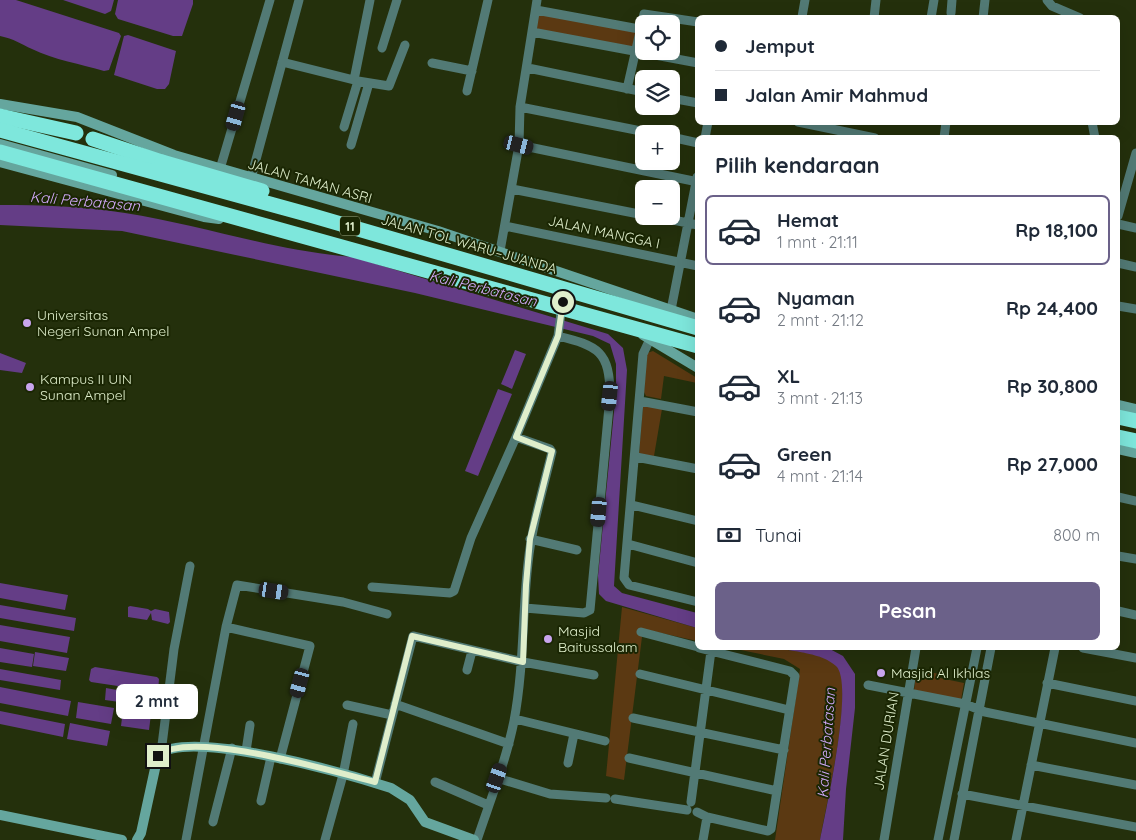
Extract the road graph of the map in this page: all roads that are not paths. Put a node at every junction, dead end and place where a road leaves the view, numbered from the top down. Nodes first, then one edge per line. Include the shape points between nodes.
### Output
1 (270, 0) edge
2 (299, 0) edge
3 (370, 0) edge
4 (397, 0) edge
5 (488, 0) edge
6 (805, 0) edge
7 (876, 0) edge
8 (934, 0) edge
9 (952, 0) edge
10 (985, 0) edge
11 (1047, 0) edge
12 (536, 5) edge
13 (951, 13) dead end
14 (802, 15) edge
15 (874, 15) edge
16 (932, 15) edge
17 (984, 15) edge
18 (1073, 15) edge
19 (680, 19) edge
20 (695, 22) edge
21 (635, 28) edge
22 (532, 32) junction
23 (405, 45) dead end
24 (382, 48) dead end
25 (635, 52) joint
26 (680, 60) edge
27 (282, 62) junction
28 (695, 62) edge
29 (432, 63) dead end
30 (528, 68) junction
31 (472, 71) junction
32 (356, 81) junction
33 (369, 83) junction
34 (627, 89) junction
35 (635, 90) edge
36 (467, 91) dead end
37 (680, 100) edge
38 (695, 102) edge
39 (0, 104) edge
40 (520, 107) junction
41 (0, 116) edge
42 (812, 125) edge
43 (344, 127) dead end
44 (0, 130) edge
45 (635, 130) edge
46 (76, 133) dead end
47 (861, 135) edge
48 (93, 139) dead end
49 (680, 139) edge
50 (695, 142) edge
51 (0, 144) edge
52 (351, 145) dead end
53 (519, 145) junction
54 (0, 152) edge
55 (1136, 153) edge
56 (0, 162) edge
57 (220, 169) junction
58 (256, 179) junction
59 (695, 180) edge
60 (512, 189) junction
61 (695, 202) edge
62 (1120, 209) edge
63 (635, 213) edge
64 (252, 215) junction
65 (680, 221) edge
66 (693, 224) edge
67 (1120, 224) edge
68 (505, 226) junction
69 (1136, 228) edge
70 (394, 239) junction
71 (500, 251) junction
72 (680, 262) junction
73 (1120, 264) edge
74 (695, 265) edge
75 (1136, 267) edge
76 (563, 302) junction
77 (649, 303) junction
78 (1120, 306) edge
79 (1136, 309) edge
80 (673, 311) junction
81 (695, 318) edge
82 (695, 327) edge
83 (636, 330) junction
84 (558, 334) junction
85 (650, 339) junction
86 (695, 345) edge
87 (667, 350) junction
88 (695, 366) edge
89 (640, 401) junction
90 (1120, 405) edge
91 (1136, 409) edge
92 (695, 411) edge
93 (1120, 417) edge
94 (1136, 421) edge
95 (516, 437) junction
96 (1120, 437) edge
97 (1136, 441) edge
98 (1120, 449) edge
99 (1136, 453) edge
100 (636, 457) junction
101 (695, 468) edge
102 (1120, 498) edge
103 (1136, 501) edge
104 (632, 505) junction
105 (695, 520) edge
106 (530, 539) junction
107 (628, 544) junction
108 (577, 550) dead end
109 (1120, 556) edge
110 (1136, 559) edge
111 (695, 561) edge
112 (190, 566) dead end
113 (372, 587) dead end
114 (695, 601) edge
115 (525, 608) junction
116 (1120, 611) edge
117 (388, 614) dead end
118 (1136, 615) edge
119 (226, 627) junction
120 (642, 632) dead end
121 (695, 646) edge
122 (472, 650) junction
123 (708, 650) edge
124 (916, 650) edge
125 (977, 650) edge
126 (991, 650) edge
127 (1054, 650) edge
128 (1094, 650) edge
129 (714, 652) junction
130 (1136, 658) edge
131 (523, 662) junction
132 (467, 670) dead end
133 (640, 674) dead end
134 (594, 675) dead end
135 (1047, 683) junction
136 (868, 686) dead end
137 (708, 691) junction
138 (907, 693) junction
139 (1136, 701) edge
140 (394, 704) junction
141 (966, 704) junction
142 (347, 705) dead end
143 (979, 709) junction
144 (789, 710) junction
145 (392, 715) junction
146 (633, 718) dead end
147 (514, 719) junction
148 (1039, 723) junction
149 (250, 724) dead end
150 (353, 724) dead end
151 (702, 732) junction
152 (574, 734) junction
153 (605, 741) dead end
154 (1136, 743) edge
155 (509, 744) junction
156 (204, 746) junction
157 (232, 748) junction
158 (784, 750) junction
159 (246, 751) junction
160 (161, 753) junction
161 (276, 758) junction
162 (629, 758) dead end
163 (568, 763) dead end
164 (1031, 765) junction
165 (697, 772) junction
166 (343, 775) junction
167 (497, 778) junction
168 (375, 782) junction
169 (435, 782) dead end
170 (1136, 785) edge
171 (777, 791) junction
172 (962, 794) junction
173 (261, 801) dead end
174 (488, 805) junction
175 (1023, 805) junction
176 (692, 807) junction
177 (0, 815) edge
178 (710, 818) junction
179 (213, 822) dead end
180 (1136, 827) edge
181 (122, 840) edge
182 (137, 840) edge
183 (186, 840) edge
184 (325, 840) edge
185 (475, 840) edge
186 (703, 840) edge
187 (708, 840) edge
188 (886, 840) edge
189 (938, 840) edge
190 (954, 840) edge
191 (1016, 840) edge

1 - 57 street
2 - 27 street
3 - 32 street
4 - 24 street
5 - 31 street
6 - 14 street
7 - 15 street
8 - 16 street
9 - 13 street
10 - 17 street
11 - 18 street via 1052,6
12 - 21 street
12 - 22 street
19 - 20 street
22 - 25 street
22 - 30 street
23 - 33 street via 390,86
25 - 34 street
26 - 28 street
27 - 32 street
27 - 58 street
29 - 31 street
30 - 34 street
30 - 40 street
31 - 36 street
32 - 33 street
32 - 43 street
33 - 52 street
34 - 35 street
37 - 38 street
39 - 57 main road, JALAN TAMAN ASRI via 77,117 166,153
40 - 45 street
40 - 53 street
41 - 46 highway
42 - 47 street
44 - 70 highway, JALAN TOL WARU–JUANDA / 11, bridge
48 - 70 highway, bridge via 341,216 378,229
49 - 50 street
51 - 64 main road
53 - 59 street
53 - 60 street
54 - 86 highway, 11, bridge
55 - 62 street
56 - 64 main road via 204,217 230,220
57 - 58 main road, JALAN TAMAN ASRI
58 - 64 main road
58 - 71 main road, JALAN TAMAN ASRI
60 - 63 street
60 - 68 street
61 - 66 street
64 - 76 main road
65 - 66 street
66 - 72 street
67 - 69 street
68 - 71 street
68 - 72 street, JALAN MANGGA I
70 - 82 highway, JALAN TOL WARU–JUANDA / 11, bridge
71 - 77 main road, JALAN TAMAN ASRI
72 - 74 street, JALAN MANGGA I
72 - 80 street
73 - 75 street
76 - 83 main road
76 - 84 street
77 - 80 main road, JALAN TAMAN ASRI
77 - 83 main road via 645,318
78 - 79 street
80 - 81 main road, JALAN TAMAN ASRI
80 - 87 main road
83 - 85 main road
84 - 95 street
84 - 115 street via 598,350 607,362 610,375 590,610 584,613
85 - 87 main road
85 - 89 street via 644,351
87 - 88 main road
89 - 92 street
89 - 100 street
90 - 91 main road
93 - 94 highway
95 - 106 street via 552,451
95 - 113 street via 471,538 454,591
96 - 97 highway
98 - 99 main road
100 - 101 street
100 - 104 street
102 - 103 street
104 - 105 street
104 - 107 street
106 - 108 street
106 - 115 street
107 - 111 street
107 - 114 street via 624,578 628,584
109 - 110 street
112 - 160 street via 174,649
115 - 131 street
116 - 118 street
117 - 119 street via 342,602 237,585
119 - 156 street
119 - 161 street via 310,646
120 - 121 street
122 - 131 street
122 - 132 street
122 - 140 street via 412,636
123 - 129 street
124 - 138 street, JALAN DURIAN
125 - 141 street
126 - 143 street
127 - 135 street
128 - 130 street
129 - 137 street
129 - 144 street via 794,673
131 - 134 street
131 - 147 street
133 - 137 street
135 - 139 street
135 - 148 street
136 - 138 street
137 - 144 street
137 - 151 street
138 - 141 street
138 - 188 street, JALAN DURIAN
140 - 145 street
140 - 155 street
141 - 143 street
141 - 189 street
142 - 145 street
143 - 148 street
143 - 172 street
144 - 158 street
145 - 168 street
146 - 151 street
147 - 152 street
147 - 155 street
148 - 154 street
148 - 164 street
149 - 159 street
150 - 166 street
151 - 158 street
151 - 165 street
152 - 153 street
152 - 163 street
155 - 167 street
156 - 157 main road
156 - 160 main road
156 - 183 street
157 - 159 main road
157 - 179 street
158 - 171 street
159 - 161 main road
160 - 182 main road via 156,760
161 - 166 main road
161 - 173 street
162 - 165 street
164 - 170 street
164 - 175 street
165 - 171 street
165 - 176 street
166 - 168 main road
166 - 184 street
167 - 174 street
167 - 176 street via 550,794
168 - 185 main road via 406,796 430,825
169 - 174 street
171 - 178 street via 768,831
172 - 175 street
172 - 190 street
174 - 185 street
175 - 180 street
175 - 191 street
176 - 178 street
177 - 181 main road
178 - 186 street
178 - 187 street

